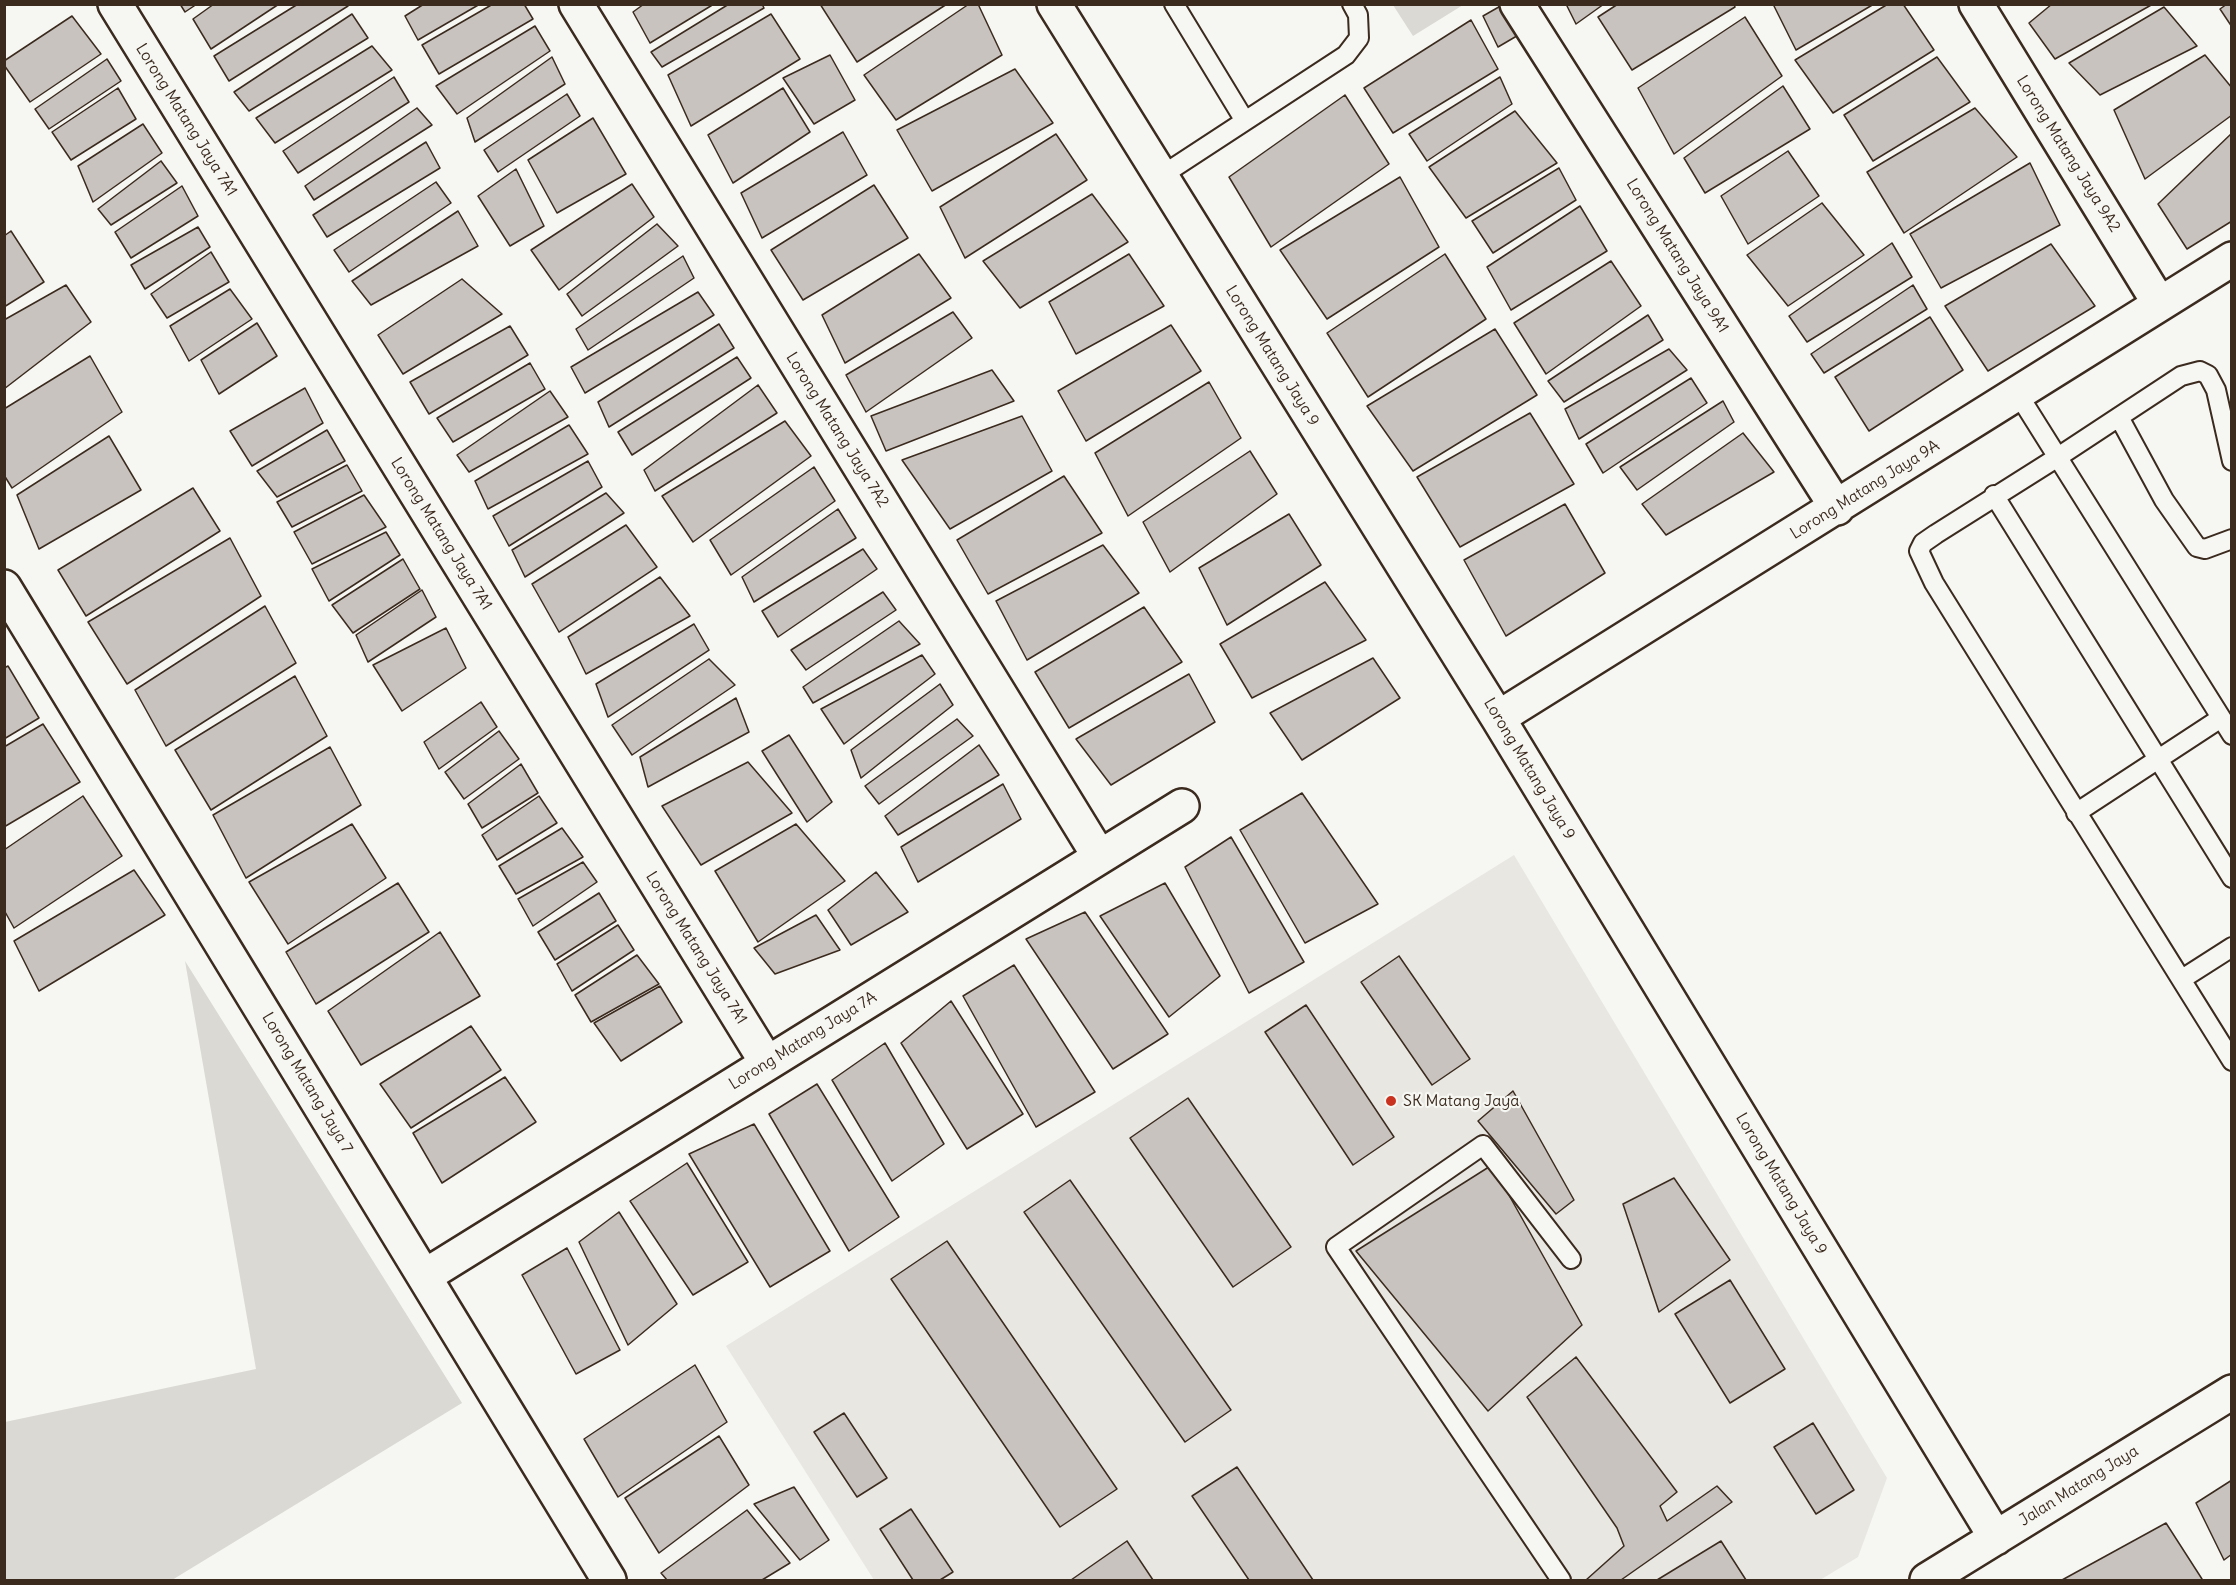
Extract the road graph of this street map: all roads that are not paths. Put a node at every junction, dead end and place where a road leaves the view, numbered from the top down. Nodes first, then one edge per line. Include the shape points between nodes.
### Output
1 (115, 4) edge
2 (576, 4) edge
3 (1054, 4) edge
4 (1174, 4) edge
5 (1352, 4) edge
6 (1517, 4) edge
7 (1976, 4) edge
8 (1245, 121) junction
9 (1161, 176) junction
10 (2232, 259) edge
11 (2159, 303) junction
12 (2018, 394) junction
13 (2119, 417) junction
14 (2058, 457) junction
15 (2232, 461) edge
16 (1994, 495) junction
17 (1837, 508) junction
18 (2232, 539) edge
19 (4, 587) edge
20 (1498, 718) junction
21 (2221, 718) junction
22 (2232, 735) edge
23 (2157, 759) junction
24 (1182, 806) dead end
25 (2076, 813) junction
26 (1099, 856) junction
27 (2232, 878) edge
28 (2232, 947) edge
29 (2182, 979) junction
30 (2232, 1061) edge
31 (767, 1063) junction
32 (1571, 1259) dead end
33 (425, 1276) junction
34 (2232, 1392) edge
35 (1996, 1538) junction
36 (609, 1581) edge
37 (1561, 1581) edge
38 (1927, 1581) edge

1 - 31 street, Lorong Matang Jaya 7A1
2 - 26 street, Lorong Matang Jaya 7A2
3 - 9 street, Lorong Matang Jaya 9
4 - 8 lane
5 - 8 lane via 1358,15 1359,38 1346,54
6 - 17 street, Lorong Matang Jaya 9A1
7 - 11 street, Lorong Matang Jaya 9A2
8 - 9 lane
9 - 20 street, Lorong Matang Jaya 9
10 - 11 street, Lorong Matang Jaya 9A
11 - 12 street, Lorong Matang Jaya 9A
12 - 14 lane
12 - 17 street, Lorong Matang Jaya 9A
13 - 14 lane
13 - 15 lane via 2181,376 2200,371 2208,375 2216,390
13 - 18 lane via 2164,500 2197,547 2205,549
14 - 16 lane
14 - 21 lane
16 - 23 lane
16 - 25 lane via 1923,543 1919,551 1934,583
17 - 20 street, Lorong Matang Jaya 9A
19 - 33 street, Lorong Matang Jaya 7
20 - 35 street, Lorong Matang Jaya 9
21 - 22 lane
21 - 23 lane
23 - 25 lane
23 - 27 lane
24 - 26 street, Lorong Matang Jaya 7A
25 - 29 lane
26 - 31 street, Lorong Matang Jaya 7A
28 - 29 lane
29 - 30 lane
31 - 33 street, Lorong Matang Jaya 7A
32 - 37 lane via 1483,1144 1336,1246
33 - 36 street, Lorong Matang Jaya 7
34 - 35 street, Jalan Matang Jaya
35 - 38 street, Jalan Matang Jaya

